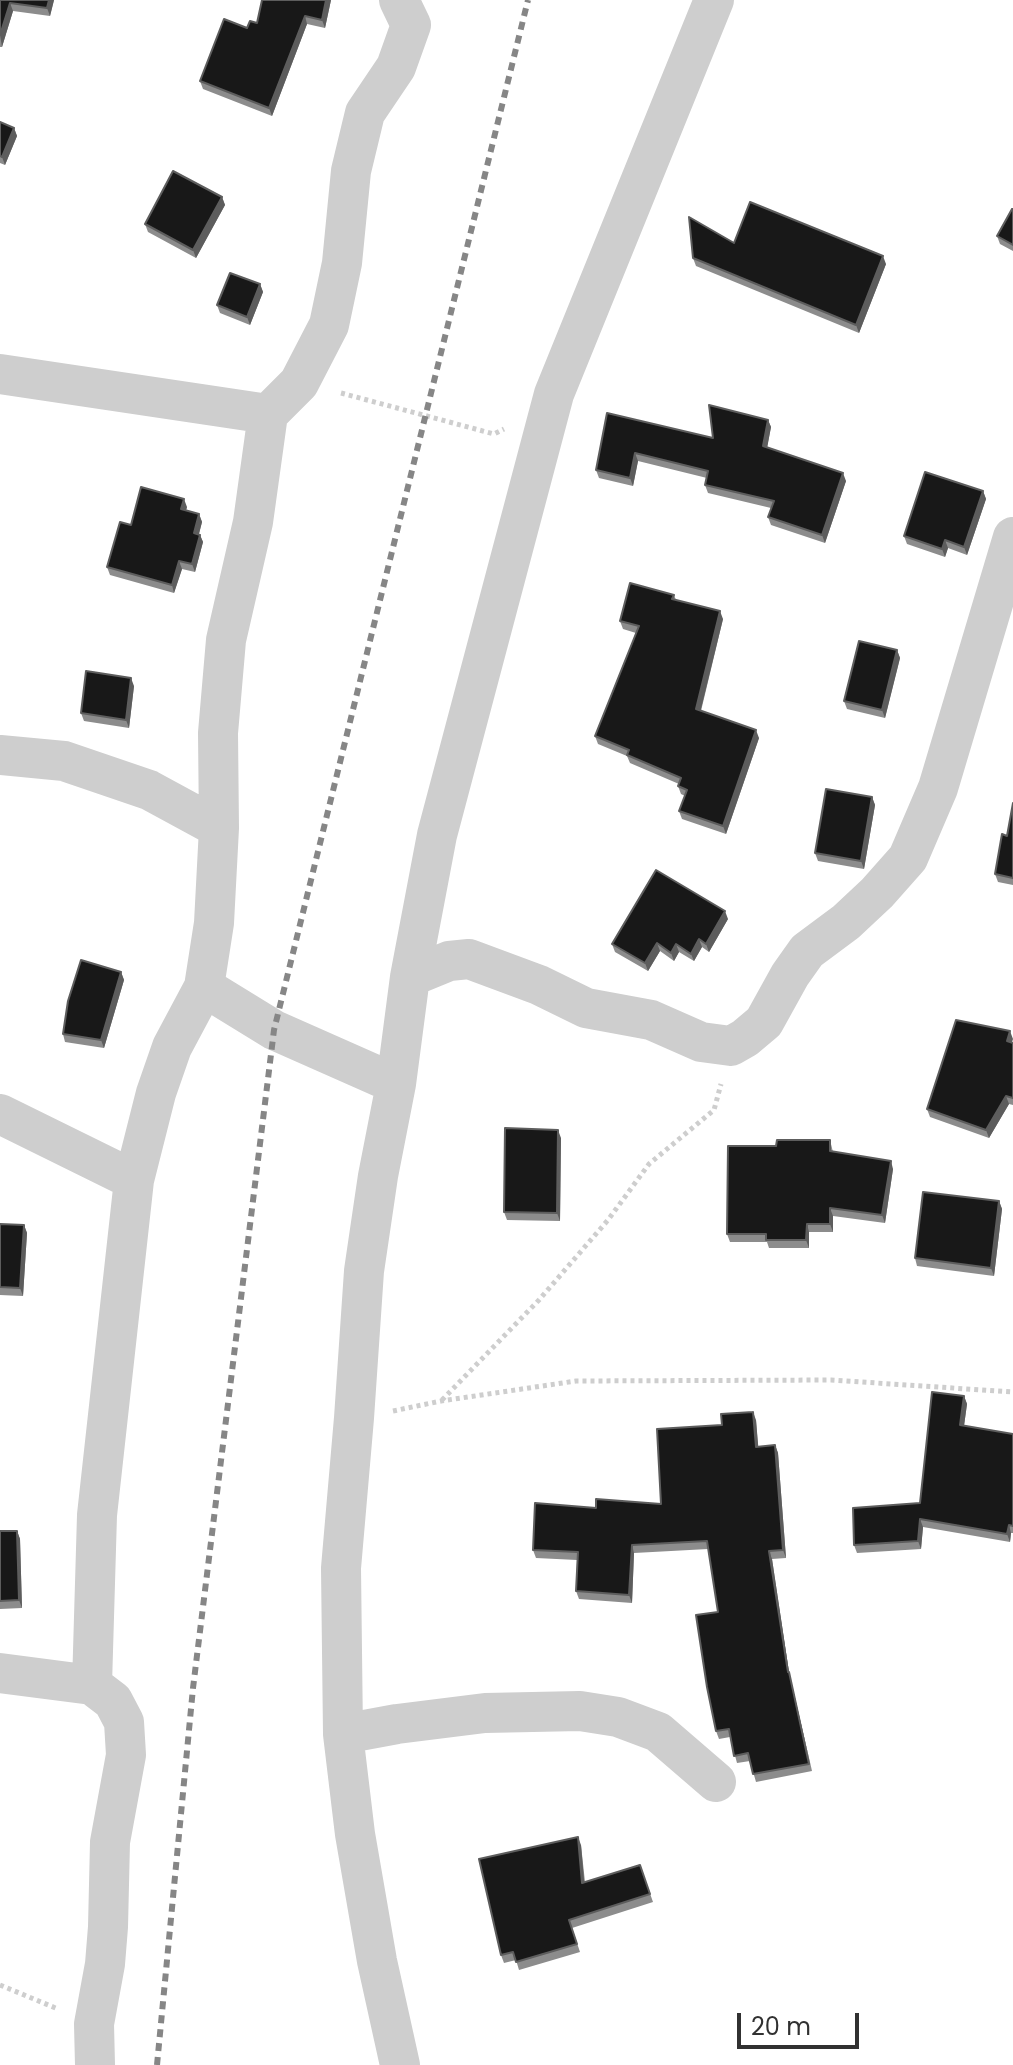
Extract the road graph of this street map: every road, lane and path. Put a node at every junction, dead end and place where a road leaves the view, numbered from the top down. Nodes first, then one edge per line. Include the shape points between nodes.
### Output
1 (399, 0) edge
2 (714, 0) edge
3 (0, 374) edge
4 (299, 383) junction
5 (551, 405) junction
6 (268, 414) junction
7 (1013, 537) edge
8 (0, 755) edge
9 (219, 828) junction
10 (410, 977) junction
11 (204, 987) junction
12 (731, 1046) junction
13 (396, 1084) junction
14 (0, 1114) edge
15 (134, 1180) junction
16 (1013, 1392) edge
17 (441, 1401) junction
18 (354, 1418) junction
19 (0, 1673) edge
20 (92, 1685) junction
21 (343, 1734) junction
22 (716, 1782) dead end
23 (0, 1985) edge
24 (94, 2024) junction
25 (95, 2065) edge
26 (400, 2065) edge

1 - 4 street via 411,25 396,67 365,113 351,171 342,263 329,325
2 - 5 street
3 - 6 street
4 - 5 path via 494,434
4 - 6 street
5 - 10 street via 437,835
6 - 9 street via 253,522 226,640 218,733
7 - 12 street via 938,788 908,858 846,922 807,951 764,1022
8 - 9 street via 64,761 149,790
9 - 11 street
10 - 12 street via 469,959 586,1008 651,1020 701,1042
10 - 13 street
11 - 13 street via 274,1030
11 - 15 street via 172,1047
12 - 17 path via 714,1110 649,1164 539,1300
13 - 18 street via 364,1271
14 - 15 street
15 - 20 street via 97,1515
16 - 17 path via 831,1380 576,1381
17 - 18 path
18 - 21 street via 341,1568
19 - 20 street
20 - 24 street via 113,1701 124,1722 126,1755 110,1842 105,1964
21 - 22 street via 485,1713 580,1711 618,1717 658,1732
21 - 26 street via 355,1834
23 - 24 path
24 - 25 street

